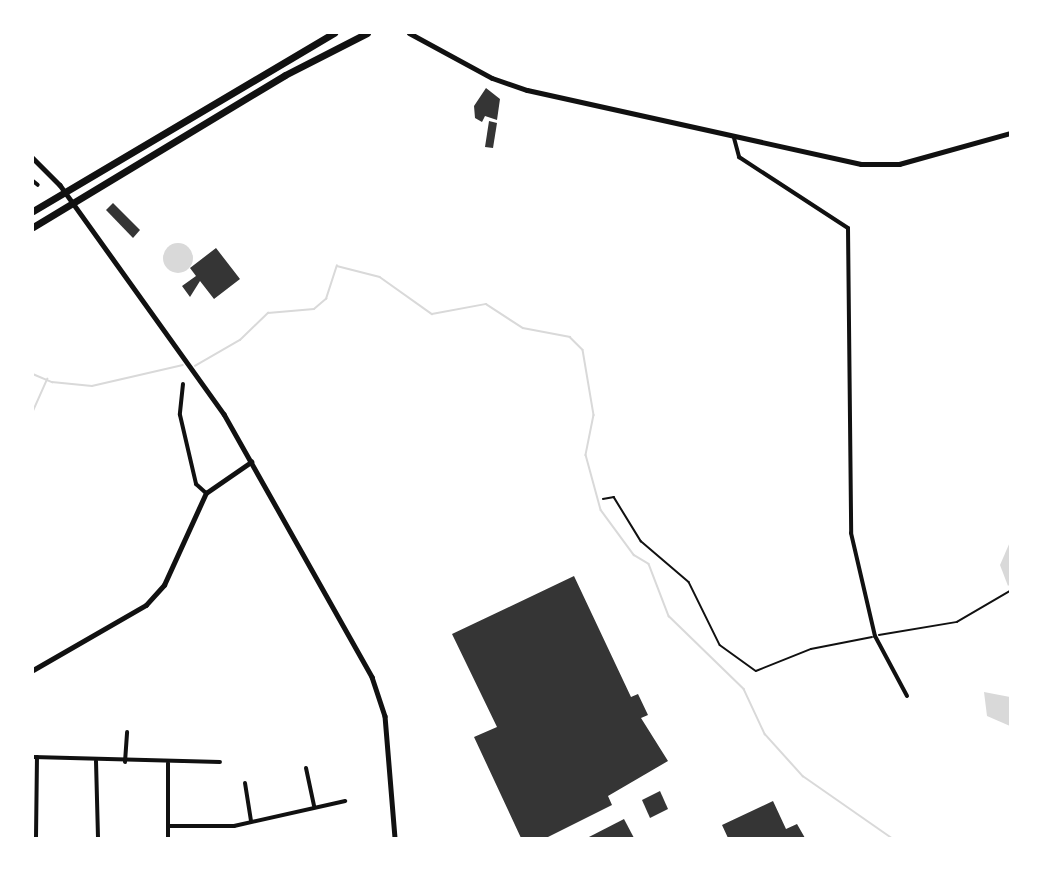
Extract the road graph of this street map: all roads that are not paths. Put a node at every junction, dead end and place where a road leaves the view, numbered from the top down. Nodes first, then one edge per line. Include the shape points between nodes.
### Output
1 (334, 33) edge
2 (367, 33) edge
3 (409, 33) edge
4 (1010, 133) edge
5 (734, 138) junction
6 (33, 158) edge
7 (33, 181) edge
8 (38, 185) dead end
9 (33, 211) edge
10 (33, 228) edge
11 (183, 384) dead end
12 (251, 462) junction
13 (206, 493) junction
14 (33, 670) edge
15 (907, 696) dead end
16 (127, 732) dead end
17 (35, 757) edge
18 (96, 761) junction
19 (125, 762) junction
20 (220, 762) dead end
21 (168, 763) junction
22 (306, 768) dead end
23 (245, 783) dead end
24 (345, 801) dead end
25 (314, 806) junction
26 (251, 821) junction
27 (168, 826) junction
28 (36, 838) edge
29 (98, 838) edge
30 (168, 838) edge
31 (395, 838) edge

1 - 9 highway
2 - 10 highway via 285,75
3 - 5 main road via 492,78 527,90
4 - 5 main road via 880,166
5 - 15 street via 739,157 848,228 850,533 875,636
6 - 12 street via 60,185 224,414
7 - 8 street
11 - 13 street via 180,415 196,484
12 - 13 street
12 - 31 street via 378,689 387,729
13 - 14 street via 164,585 146,604
16 - 19 street
17 - 18 street
17 - 28 street
18 - 19 street
18 - 29 street
19 - 21 street
20 - 21 street
21 - 27 street
22 - 25 street
23 - 26 street
24 - 25 street
25 - 26 street
26 - 27 street
27 - 30 street

